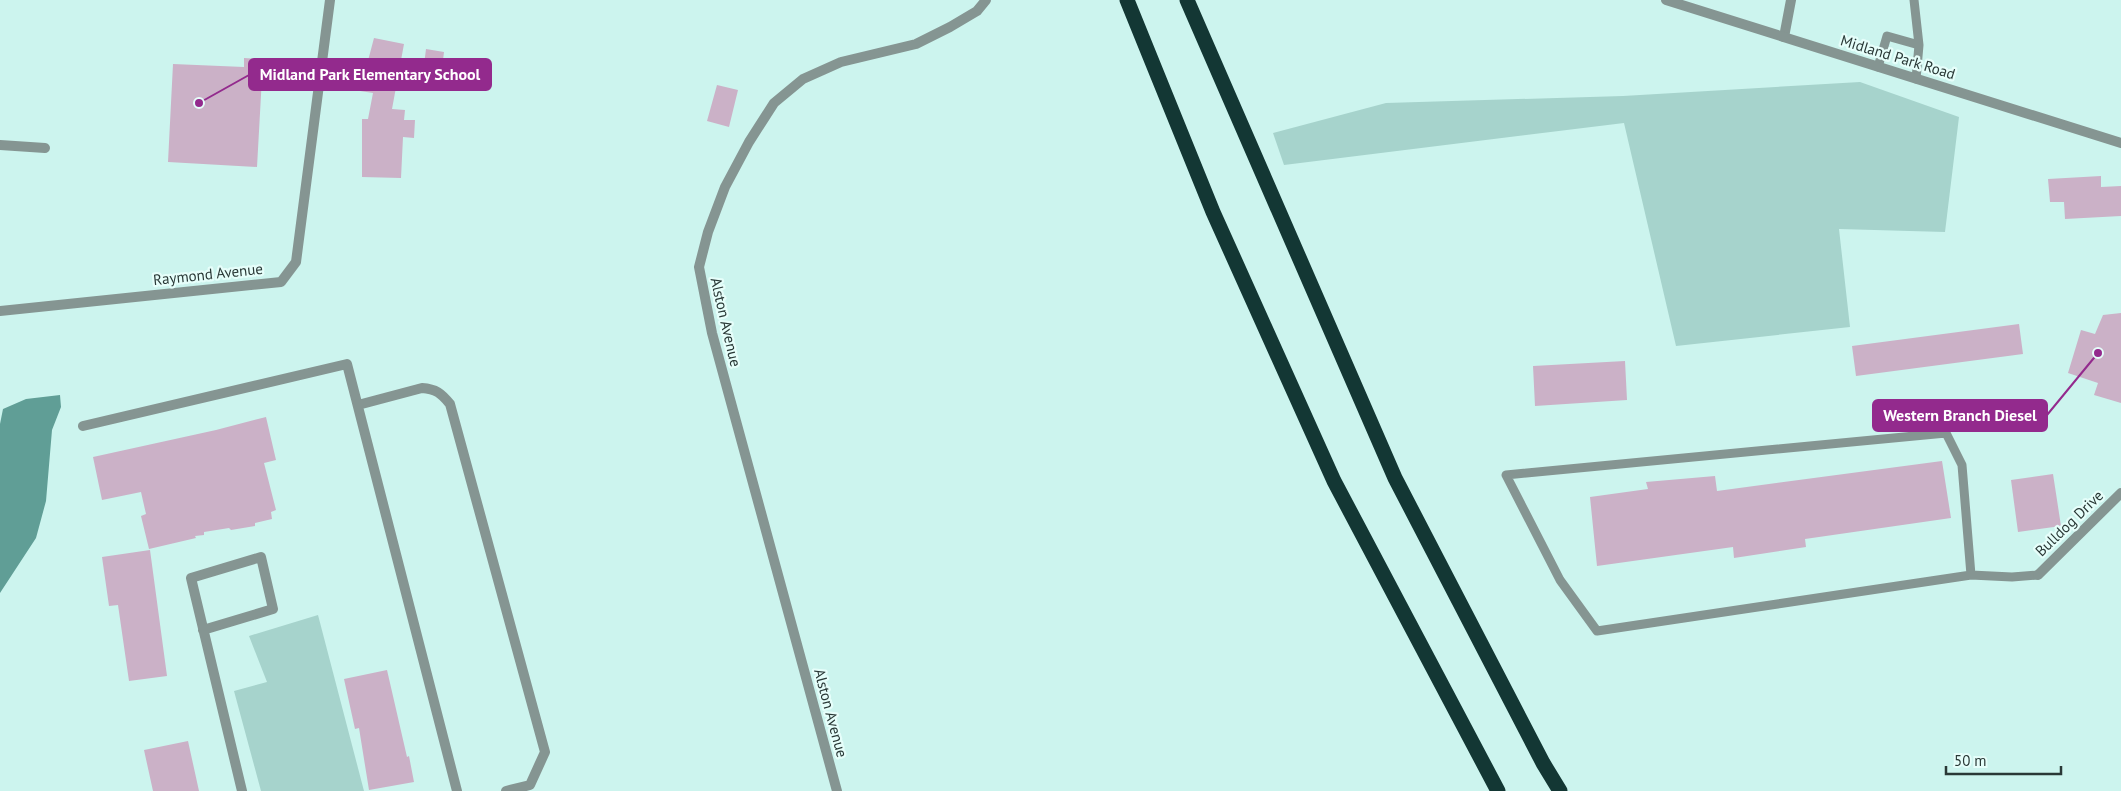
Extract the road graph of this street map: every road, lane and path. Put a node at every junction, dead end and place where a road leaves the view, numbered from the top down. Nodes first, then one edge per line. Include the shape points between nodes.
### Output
1 (330, 0) edge
2 (986, 0) edge
3 (1128, 0) edge
4 (1187, 0) edge
5 (1666, 0) edge
6 (1791, 0) edge
7 (1914, 0) edge
8 (1784, 37) junction
9 (1919, 45) junction
10 (1878, 67) junction
11 (1916, 79) junction
12 (2121, 143) edge
13 (0, 145) edge
14 (46, 148) dead end
15 (0, 311) edge
16 (358, 405) junction
17 (83, 426) dead end
18 (2121, 493) edge
19 (1971, 575) junction
20 (2038, 575) joint
21 (203, 630) junction
22 (242, 791) edge
23 (457, 791) edge
24 (506, 791) edge
25 (837, 791) edge
26 (1498, 791) edge
27 (1560, 791) edge

1 - 15 street, Raymond Avenue via 296,262 281,282
2 - 25 street, Alston Avenue via 977,11 950,28 916,44 841,62 803,79 774,103 725,187 699,268 714,343
3 - 26 highway via 1213,212 1334,481
4 - 27 highway via 1395,478
5 - 8 street, Midland Park Road
6 - 8 street
7 - 9 lane
8 - 10 street, Midland Park Road
9 - 10 lane via 1887,36
9 - 11 lane
10 - 11 street, Midland Park Road
11 - 12 street, Midland Park Road
13 - 14 street
16 - 17 street via 347,364
16 - 23 street
16 - 24 street via 422,388 442,394 450,404 545,752 530,785
18 - 20 street, Bulldog Drive
19 - 19 lane via 1597,630 1560,580 1506,476 1946,433 1962,465
19 - 20 lane
21 - 21 street via 191,578 261,557 273,609
21 - 22 street

